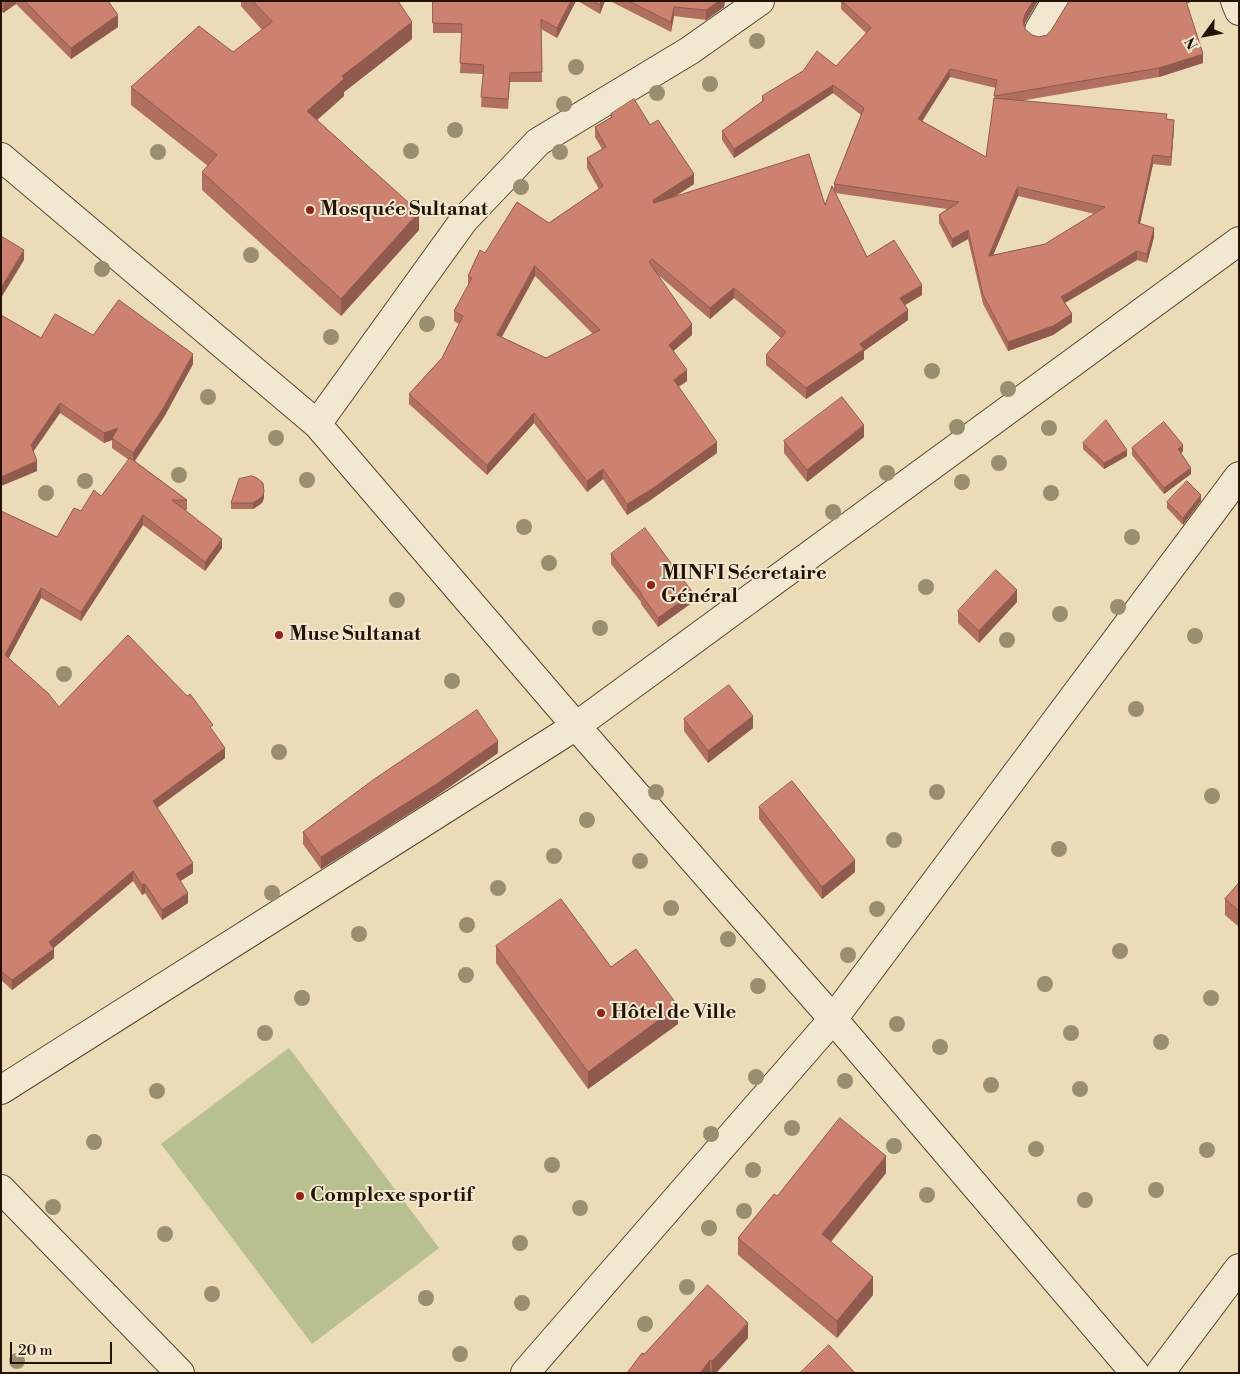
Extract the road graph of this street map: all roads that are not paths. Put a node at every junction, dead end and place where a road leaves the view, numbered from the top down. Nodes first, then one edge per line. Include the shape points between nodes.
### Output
1 (760, 1) edge
2 (1056, 1) edge
3 (1235, 1) edge
4 (1239, 11) edge
5 (1039, 30) dead end
6 (1, 156) edge
7 (1239, 241) edge
8 (317, 424) junction
9 (1239, 476) edge
10 (576, 726) junction
11 (833, 1019) junction
12 (1, 1090) edge
13 (1, 1189) edge
14 (1239, 1268) edge
15 (180, 1373) edge
16 (524, 1373) edge
17 (1135, 1373) edge
18 (1160, 1373) edge

1 - 8 street via 689,51 538,142 464,220
2 - 5 street
3 - 4 street
6 - 8 street
7 - 10 street
8 - 10 street
9 - 11 street
10 - 11 street
10 - 12 street
11 - 16 street
11 - 17 street
13 - 15 street
14 - 18 street

